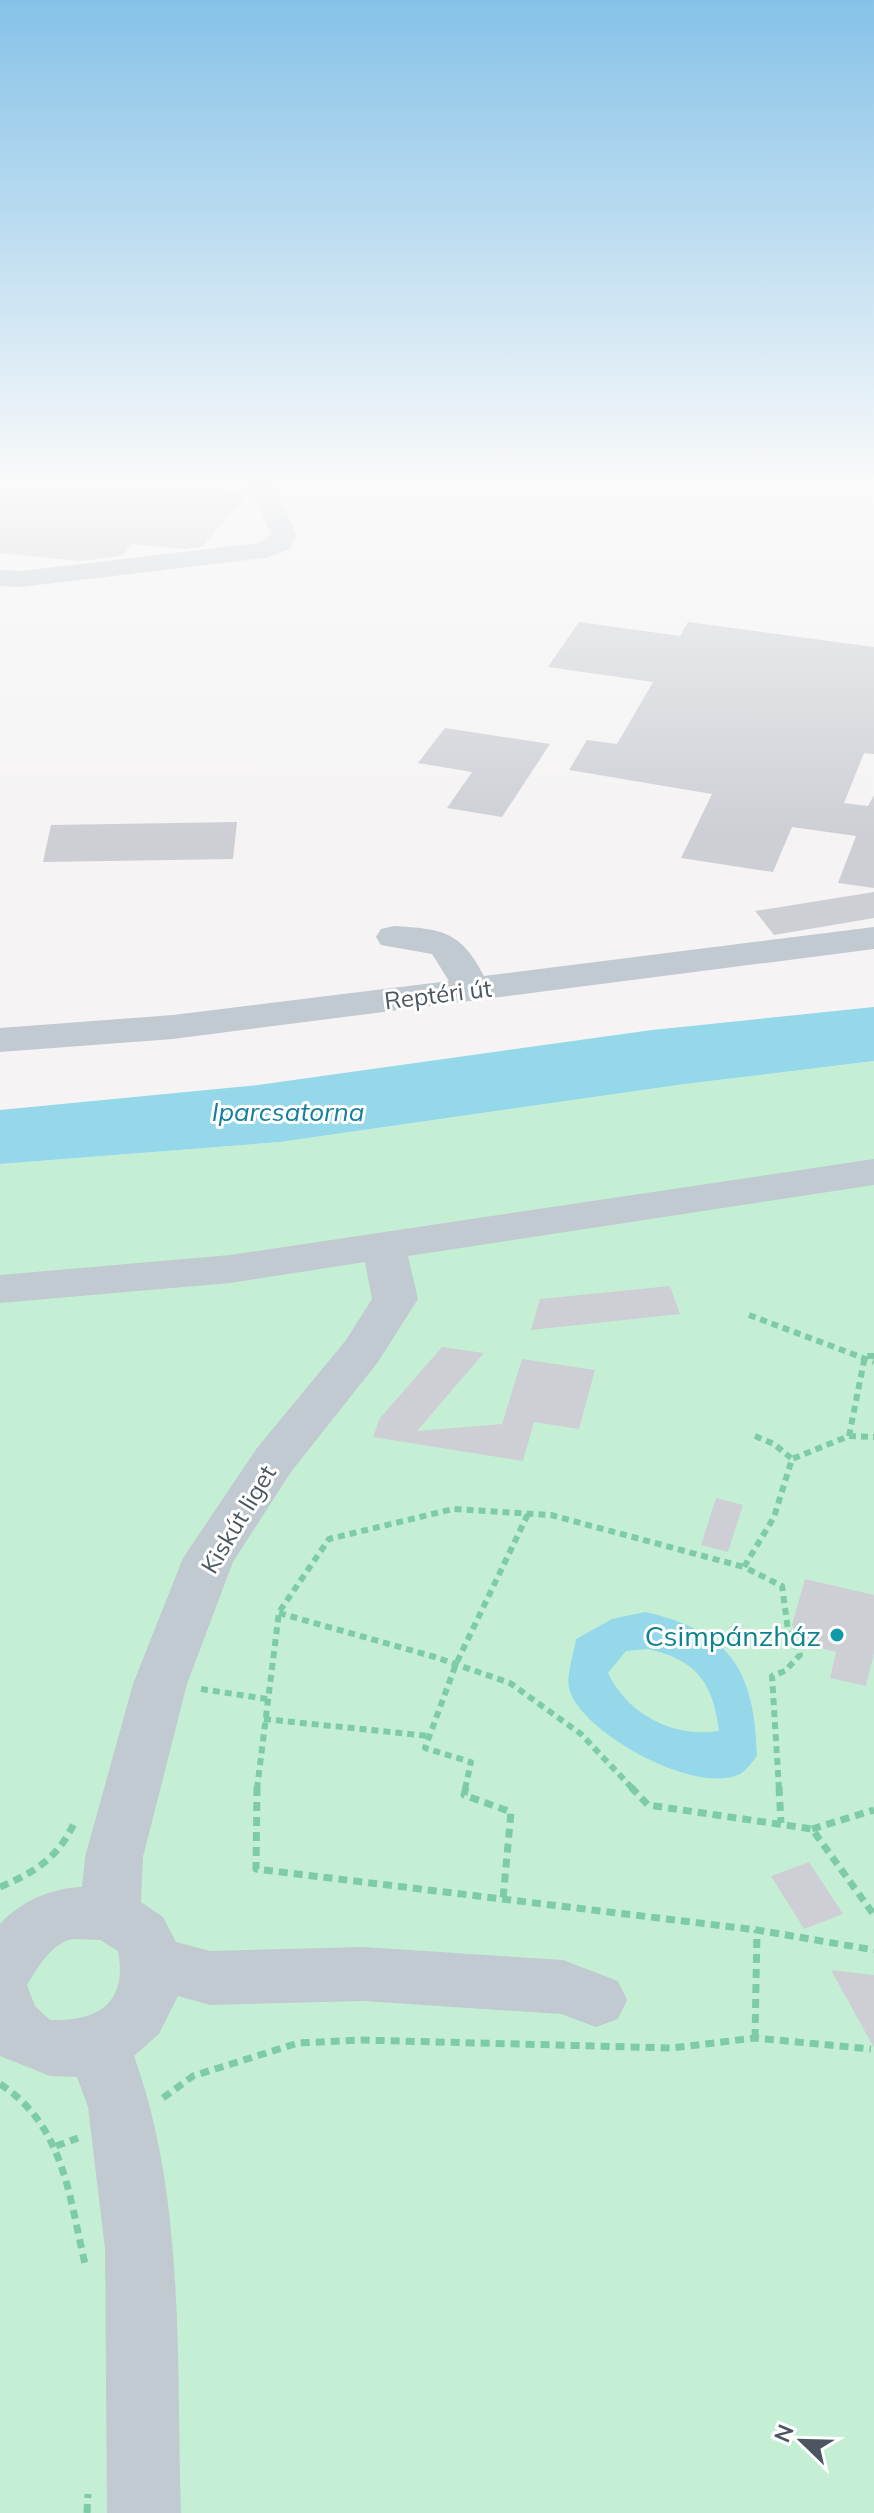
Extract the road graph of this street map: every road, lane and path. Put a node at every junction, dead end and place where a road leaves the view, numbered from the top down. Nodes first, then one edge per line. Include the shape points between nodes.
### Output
1 (394, 937) dead end
2 (874, 938) edge
3 (472, 990) junction
4 (0, 1040) edge
5 (874, 1172) edge
6 (384, 1245) junction
7 (0, 1289) edge
8 (749, 1315) dead end
9 (865, 1356) junction
10 (874, 1359) edge
11 (755, 1436) dead end
12 (849, 1436) junction
13 (874, 1437) edge
14 (792, 1459) junction
15 (528, 1514) junction
16 (744, 1567) junction
17 (279, 1612) junction
18 (456, 1664) junction
19 (264, 1719) junction
20 (429, 1736) junction
21 (874, 1810) edge
22 (781, 1823) junction
23 (812, 1829) junction
24 (503, 1899) junction
25 (874, 1915) edge
26 (110, 1918) junction
27 (757, 1930) junction
28 (874, 1950) edge
29 (154, 1963) junction
30 (0, 1976) edge
31 (0, 1992) edge
32 (596, 2000) dead end
33 (755, 2038) junction
34 (98, 2045) junction
35 (871, 2049) dead end
36 (0, 2084) edge
37 (155, 2103) dead end
38 (83, 2136) dead end
39 (56, 2146) junction
40 (86, 2273) dead end
41 (116, 2498) edge
42 (87, 2513) edge

1 - 3 street via 435,939 451,947
2 - 3 street, Reptéri út
3 - 4 street, Reptéri út via 173,1027
5 - 6 street
6 - 7 street via 230,1269
6 - 26 street, Kiskút liget via 395,1299 362,1351 274,1460 209,1558 160,1684 114,1857
8 - 9 path
9 - 10 path
9 - 12 path
11 - 14 path
12 - 13 path
12 - 14 path
14 - 16 path via 774,1517
15 - 16 path via 551,1515
15 - 17 path via 453,1509 329,1539
15 - 18 path
16 - 22 path via 782,1586 788,1630 800,1655 772,1676
17 - 18 path
17 - 19 path
18 - 20 path
18 - 22 path via 510,1683 581,1734 648,1805
19 - 20 path
19 - 24 path via 257,1767 256,1869
20 - 24 path via 425,1748 471,1762 464,1795 511,1812
21 - 23 path
22 - 23 path
23 - 25 path
24 - 27 path
26 - 29 street via 132,1924 143,1935
26 - 30 street via 70,1913 40,1923 18,1943
27 - 28 path
27 - 33 path
29 - 32 street via 210,1978 363,1974 563,1987
29 - 34 street via 151,1996 129,2025
31 - 34 street via 7,2017 23,2038 51,2049
33 - 35 path
33 - 37 path via 672,2048 298,2043 193,2076
34 - 41 street via 120,2107 139,2249
36 - 39 path via 25,2100
38 - 39 path
39 - 40 path
41 - 42 path

